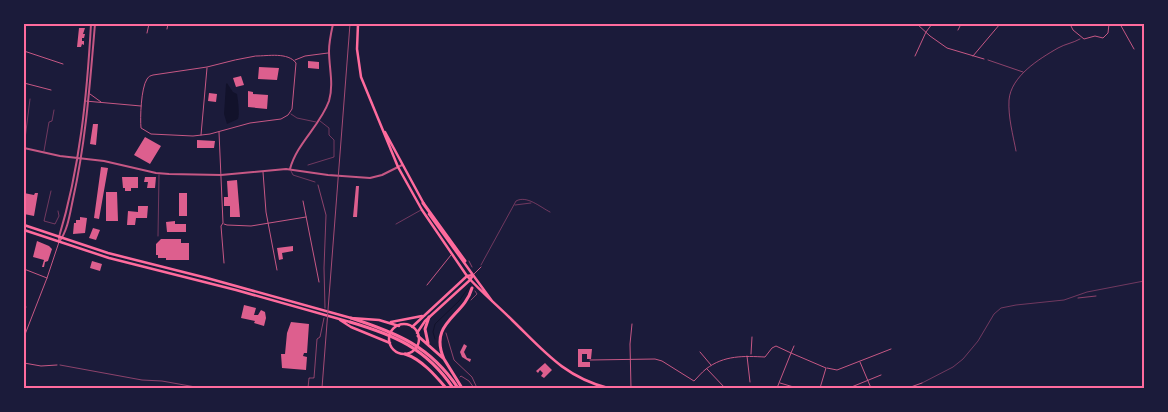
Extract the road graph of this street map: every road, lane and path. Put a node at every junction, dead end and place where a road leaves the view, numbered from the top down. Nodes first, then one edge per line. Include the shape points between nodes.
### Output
1 (91, 24) edge
2 (95, 24) edge
3 (148, 24) edge
4 (168, 24) edge
5 (333, 24) edge
6 (358, 24) edge
7 (917, 24) edge
8 (932, 24) edge
9 (961, 24) edge
10 (1000, 24) edge
11 (1070, 24) edge
12 (1109, 24) edge
13 (1120, 24) edge
14 (167, 29) dead end
15 (958, 30) dead end
16 (926, 32) junction
17 (147, 34) dead end
18 (1082, 38) junction
19 (1134, 49) dead end
20 (24, 51) edge
21 (329, 53) junction
22 (915, 56) dead end
23 (973, 56) junction
24 (984, 59) joint
25 (294, 60) junction
26 (63, 64) dead end
27 (207, 67) junction
28 (1024, 72) junction
29 (24, 83) edge
30 (51, 90) dead end
31 (89, 94) junction
32 (30, 99) dead end
33 (85, 100) junction
34 (88, 101) junction
35 (101, 102) junction
36 (142, 106) junction
37 (54, 110) dead end
38 (289, 113) junction
39 (377, 118) junction
40 (318, 121) junction
41 (219, 132) junction
42 (201, 135) junction
43 (24, 148) edge
44 (1016, 151) dead end
45 (44, 152) junction
46 (78, 157) junction
47 (82, 157) junction
48 (308, 165) dead end
49 (402, 165) junction
50 (398, 168) junction
51 (290, 169) junction
52 (263, 171) junction
53 (159, 174) junction
54 (221, 175) junction
55 (315, 182) joint
56 (414, 188) junction
57 (410, 190) junction
58 (51, 191) dead end
59 (303, 201) dead end
60 (423, 203) junction
61 (532, 203) junction
62 (513, 206) junction
63 (422, 210) junction
64 (58, 211) dead end
65 (550, 212) dead end
66 (306, 218) junction
67 (223, 223) junction
68 (268, 223) junction
69 (396, 224) dead end
70 (24, 225) edge
71 (24, 230) edge
72 (158, 236) dead end
73 (58, 237) junction
74 (62, 238) junction
75 (59, 242) junction
76 (452, 254) junction
77 (467, 261) joint
78 (224, 263) dead end
79 (481, 267) joint
80 (24, 269) edge
81 (276, 270) dead end
82 (474, 274) junction
83 (468, 276) junction
84 (47, 278) junction
85 (470, 280) junction
86 (1144, 281) edge
87 (319, 282) dead end
88 (427, 285) dead end
89 (472, 288) dead end
90 (477, 294) dead end
91 (1075, 296) junction
92 (1096, 296) dead end
93 (492, 300) junction
94 (281, 302) junction
95 (466, 305) dead end
96 (325, 308) dead end
97 (428, 315) junction
98 (324, 318) dead end
99 (337, 318) junction
100 (350, 320) junction
101 (388, 322) junction
102 (632, 324) dead end
103 (399, 326) junction
104 (412, 327) junction
105 (446, 331) dead end
106 (418, 334) junction
107 (24, 336) edge
108 (752, 337) dead end
109 (390, 343) junction
110 (428, 344) junction
111 (794, 346) dead end
112 (419, 349) junction
113 (891, 349) dead end
114 (700, 352) dead end
115 (791, 353) junction
116 (404, 354) junction
117 (746, 355) junction
118 (752, 355) junction
119 (444, 359) junction
120 (630, 359) junction
121 (590, 360) dead end
122 (860, 361) junction
123 (24, 363) edge
124 (57, 365) joint
125 (711, 366) junction
126 (826, 368) junction
127 (706, 369) junction
128 (881, 375) dead end
129 (460, 377) dead end
130 (868, 381) junction
131 (750, 382) dead end
132 (779, 383) junction
133 (922, 383) joint
134 (631, 387) edge
135 (201, 388) edge
136 (308, 388) edge
137 (446, 388) edge
138 (453, 388) edge
139 (458, 388) edge
140 (462, 388) edge
141 (474, 388) edge
142 (478, 388) edge
143 (608, 388) edge
144 (637, 388) edge
145 (725, 388) edge
146 (777, 388) edge
147 (797, 388) edge
148 (820, 388) edge
149 (849, 388) edge
150 (871, 388) edge
151 (908, 388) edge

1 - 33 street
2 - 31 street
3 - 17 street
4 - 14 street
5 - 21 street
6 - 39 main road via 360,70
7 - 16 street
8 - 16 street
9 - 15 street
10 - 23 street
11 - 18 street
12 - 18 street via 1108,33 1103,38
13 - 19 street
16 - 22 street
16 - 23 street via 947,48
18 - 28 path via 1060,47
20 - 26 street
21 - 25 street
21 - 40 street via 331,92
23 - 24 street
24 - 28 path
25 - 27 street via 285,56 256,56
25 - 38 street via 293,99
27 - 36 street via 151,76 145,83
27 - 42 street
28 - 44 path via 1014,82 1009,100
29 - 30 street
31 - 34 street
31 - 35 street
32 - 43 lane
33 - 34 street
33 - 46 street
34 - 35 street
34 - 47 street
35 - 36 street
36 - 42 street via 141,125 147,133
37 - 45 lane
38 - 40 lane via 297,118
38 - 41 street via 279,120
39 - 49 main road
39 - 50 main road
40 - 48 lane via 329,128 334,156
40 - 51 street
41 - 42 street
41 - 54 street
43 - 45 street
45 - 46 street
46 - 47 street
46 - 73 street
47 - 53 street
47 - 74 street
49 - 50 street
49 - 56 main road
50 - 51 street via 370,178
50 - 57 main road
51 - 52 street
51 - 55 lane via 293,175
52 - 54 street
52 - 68 street
53 - 54 street
53 - 72 lane
54 - 67 street
55 - 96 path via 321,192 326,215
56 - 57 main road
56 - 60 main road
57 - 63 main road
58 - 64 lane via 44,221 55,224
59 - 66 street
60 - 77 highway
60 - 82 main road via 435,224
61 - 62 lane
61 - 62 lane via 524,198
61 - 65 lane
62 - 79 lane
63 - 69 lane
63 - 76 main road
66 - 68 street
66 - 87 street
67 - 68 street via 251,226
67 - 78 street
68 - 81 street
70 - 73 main road
71 - 75 main road
73 - 74 main road
73 - 75 street
74 - 75 street
74 - 94 main road
75 - 84 street
75 - 94 main road via 129,264
76 - 83 main road
76 - 88 street
77 - 82 path
79 - 82 street
80 - 84 street
82 - 83 main road
82 - 85 main road
82 - 93 main road
83 - 85 main road
83 - 97 main road
84 - 107 street
85 - 93 main road
85 - 97 main road
86 - 91 lane
89 - 119 highway via 442,331 440,344
90 - 95 path
91 - 92 path
91 - 133 lane via 1001,308 963,358
93 - 143 main road via 561,366 584,380
94 - 99 main road
94 - 100 main road
97 - 101 main road
97 - 104 main road
97 - 106 main road
97 - 110 highway via 424,329
98 - 136 path via 317,339 314,378 309,378
99 - 100 main road
99 - 109 main road
100 - 101 main road via 368,318
100 - 112 highway via 388,332
101 - 103 main road
102 - 120 street
103 - 104 main road
103 - 109 main road via 392,331
104 - 106 main road
105 - 142 path via 454,360
106 - 110 highway
106 - 116 main road via 417,347
108 - 118 street
109 - 116 main road via 394,350
110 - 119 highway
111 - 115 street
112 - 138 highway
112 - 139 highway via 439,364
113 - 122 street
114 - 125 street
115 - 118 street via 776,346 765,357
115 - 126 street
115 - 132 street
116 - 137 highway via 414,358
117 - 118 street
117 - 125 street via 728,358
117 - 131 street
119 - 140 highway
120 - 121 street
120 - 127 street via 658,360 692,381
120 - 134 street
122 - 126 street via 837,370
122 - 130 street
123 - 124 street
124 - 135 path
125 - 127 street
126 - 148 street
127 - 145 street
128 - 130 street
129 - 141 path via 467,379
130 - 149 street
130 - 150 street
132 - 146 street
132 - 147 street
133 - 151 street
134 - 144 street

